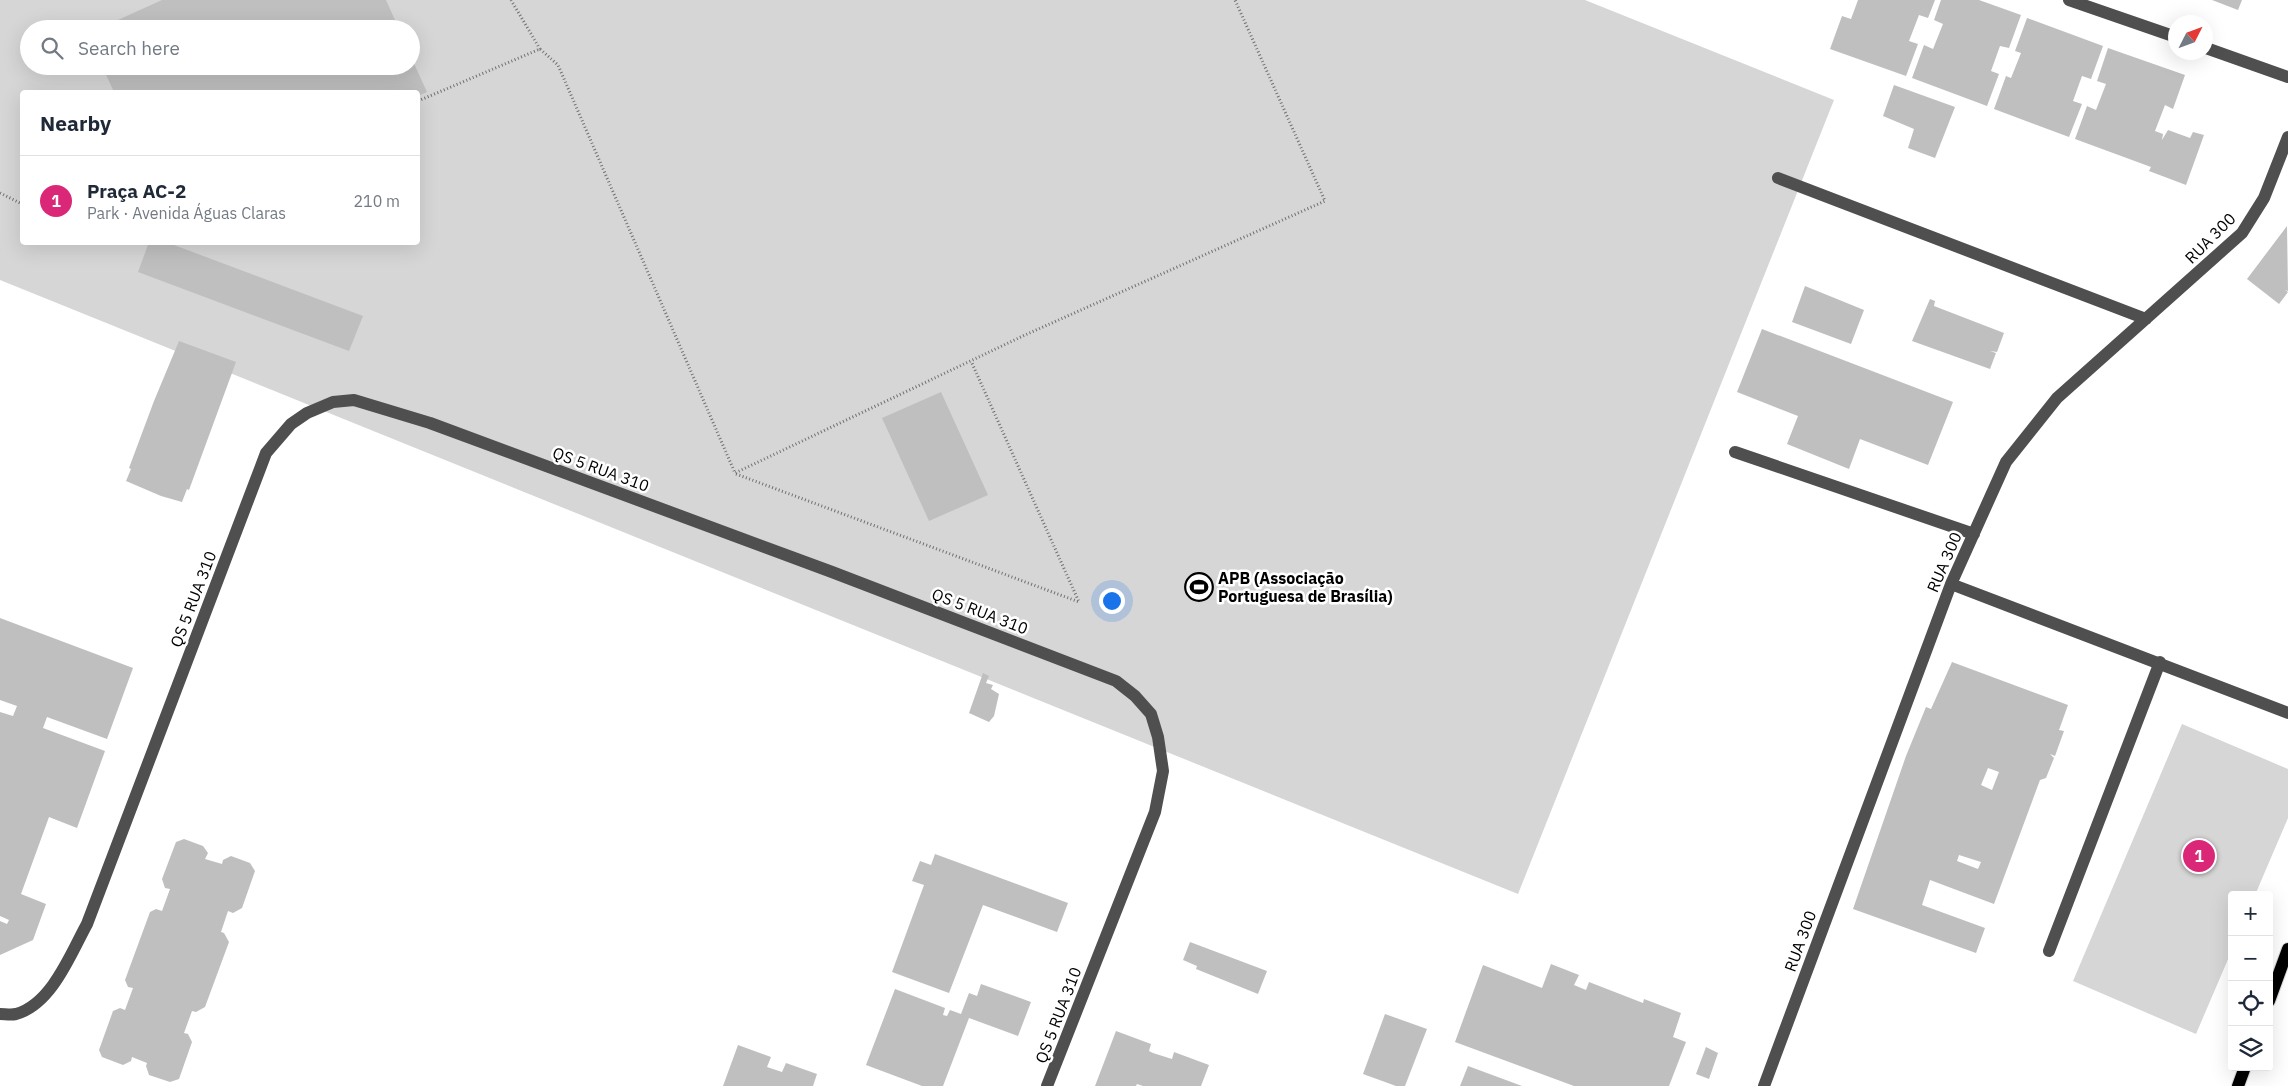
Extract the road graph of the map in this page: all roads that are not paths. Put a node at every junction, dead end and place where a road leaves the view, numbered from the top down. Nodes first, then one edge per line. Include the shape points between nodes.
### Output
1 (2070, 0) edge
2 (2168, 34) edge
3 (2213, 50) edge
4 (2288, 77) edge
5 (2288, 137) edge
6 (1778, 178) dead end
7 (2146, 319) junction
8 (1735, 452) dead end
9 (1974, 534) junction
10 (1951, 584) junction
11 (2160, 662) junction
12 (2288, 713) edge
13 (2288, 949) edge
14 (2049, 951) dead end
15 (2273, 990) edge
16 (0, 1014) edge
17 (2244, 1071) edge
18 (1047, 1086) edge
19 (1764, 1086) edge
20 (2238, 1086) edge

1 - 2 street
3 - 4 street
5 - 7 street, RUA 300 via 2264,198 2242,233
6 - 7 street
7 - 9 street, RUA 300 via 2058,398 2040,419 2006,462
8 - 9 street
9 - 10 street, RUA 300
10 - 11 street
10 - 19 street, RUA 300
11 - 12 street
11 - 14 street
13 - 15 main road
16 - 18 street, QS 5 RUA 310 via 16,1014 42,998 61,974 87,924 266,453 291,424 307,413 333,402 354,400 430,423 832,572 1116,681 1135,696 1151,714 1158,737 1163,771 1155,812
17 - 20 main road

